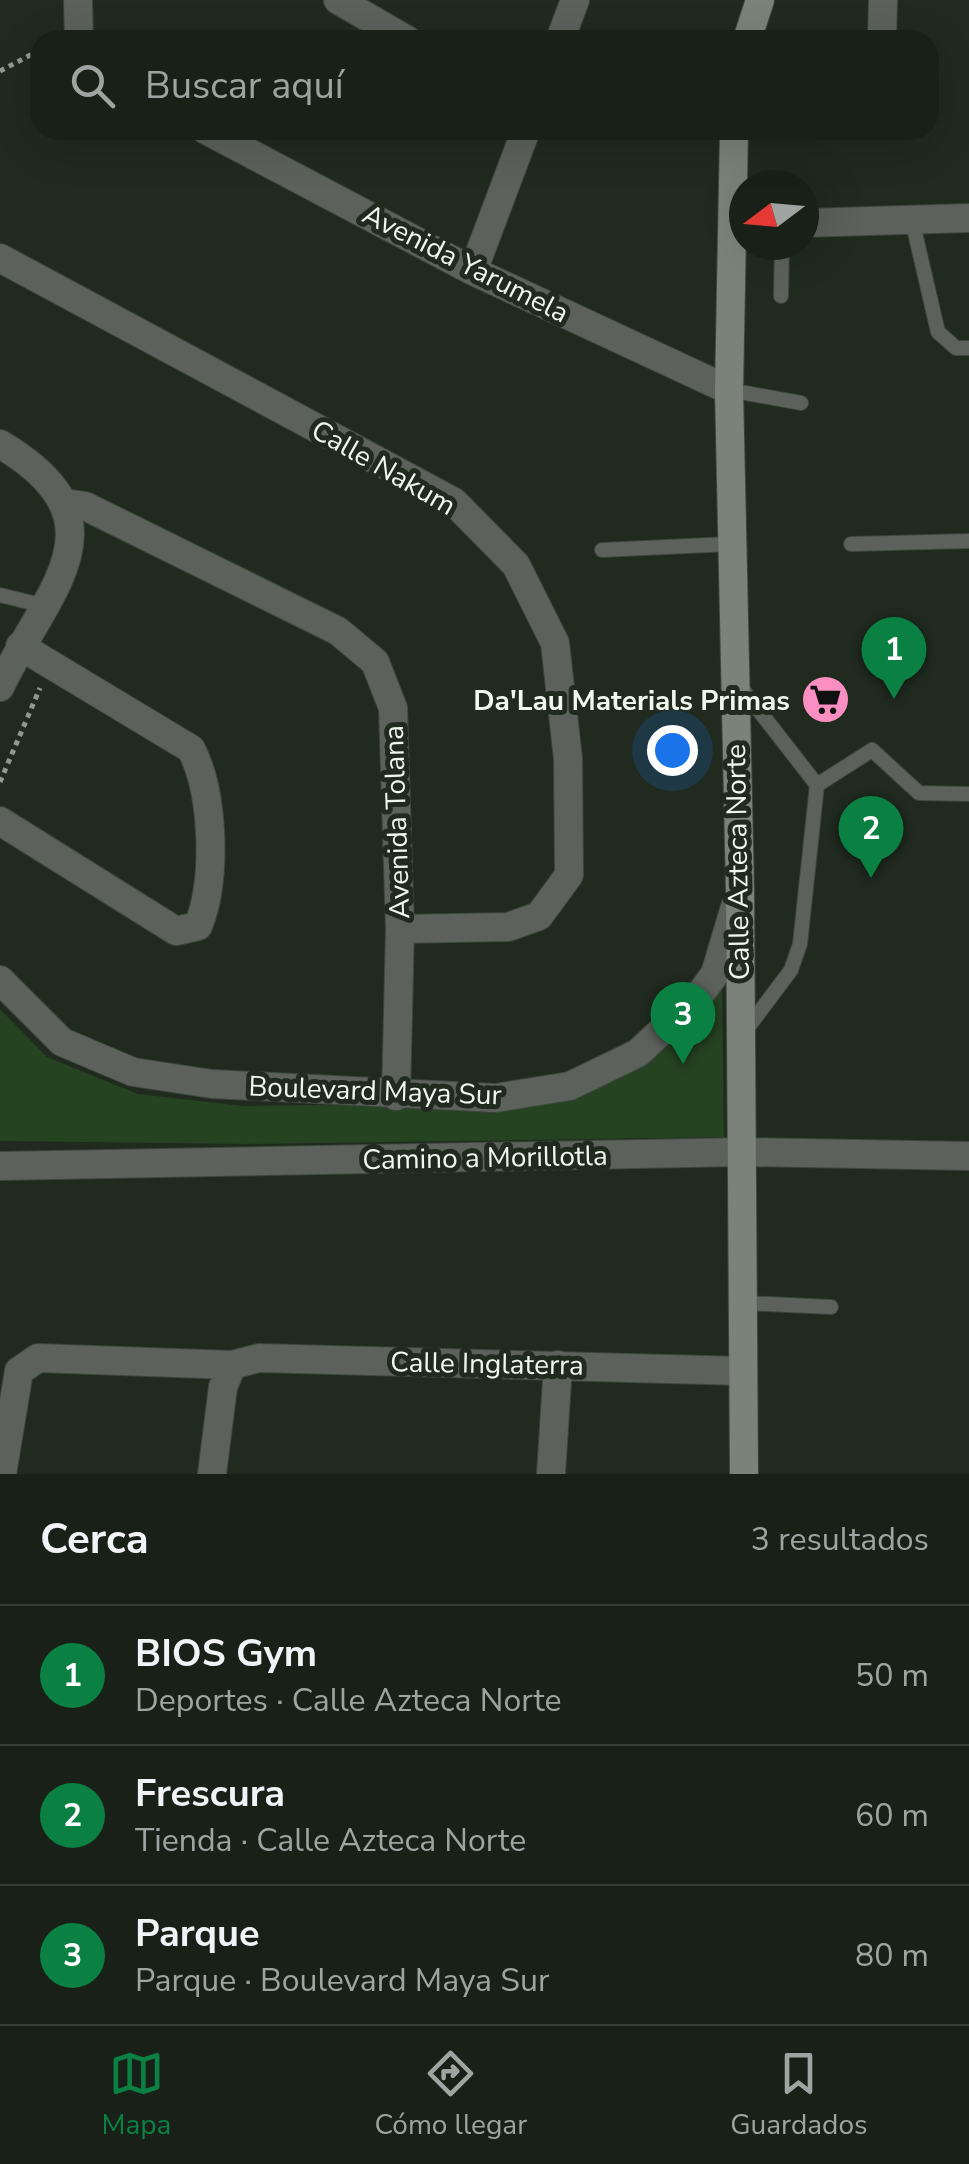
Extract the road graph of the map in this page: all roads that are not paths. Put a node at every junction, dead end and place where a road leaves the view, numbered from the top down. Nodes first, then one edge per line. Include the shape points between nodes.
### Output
1 (78, 0) edge
2 (338, 0) edge
3 (575, 0) edge
4 (760, 0) edge
5 (883, 0) edge
6 (79, 30) edge
7 (390, 30) edge
8 (564, 30) edge
9 (751, 30) edge
10 (882, 30) edge
11 (225, 140) edge
12 (522, 140) edge
13 (734, 140) edge
14 (736, 170) edge
15 (969, 218) edge
16 (912, 220) junction
17 (819, 223) edge
18 (0, 258) edge
19 (736, 260) edge
20 (782, 260) edge
21 (474, 270) junction
22 (781, 296) dead end
23 (969, 348) edge
24 (729, 390) junction
25 (801, 403) dead end
26 (0, 444) edge
27 (65, 503) junction
28 (969, 540) edge
29 (730, 544) junction
30 (851, 544) dead end
31 (602, 550) dead end
32 (0, 595) edge
33 (45, 606) junction
34 (20, 646) junction
35 (732, 677) junction
36 (0, 687) edge
37 (817, 785) junction
38 (969, 794) edge
39 (0, 822) edge
40 (740, 891) junction
41 (400, 930) junction
42 (0, 980) edge
43 (739, 1039) junction
44 (396, 1096) junction
45 (742, 1152) junction
46 (969, 1156) edge
47 (0, 1166) edge
48 (743, 1303) junction
49 (831, 1307) dead end
50 (558, 1364) junction
51 (232, 1365) junction
52 (744, 1371) junction
53 (2, 1474) edge
54 (212, 1474) edge
55 (551, 1474) edge
56 (744, 1474) edge

1 - 6 street
2 - 7 street
3 - 8 street
4 - 9 main road
5 - 10 street
11 - 21 street, Avenida Yarumela
12 - 21 street
13 - 14 main road, Calle Azteca Norte
15 - 16 street
16 - 17 street
16 - 23 lane via 938,332 956,348
18 - 41 street, Calle Nakum via 454,502 516,564 555,643 568,758 568,875 538,916 508,927
19 - 24 main road, Calle Azteca Norte
20 - 22 lane
21 - 24 street, Avenida Yarumela
24 - 25 lane
24 - 29 main road, Calle Azteca Norte
26 - 27 street
27 - 33 street via 69,559
27 - 41 street, Avenida Tolana via 85,506 338,631 375,662 392,708
28 - 30 lane
29 - 31 lane
29 - 35 main road, Calle Azteca Norte
32 - 33 lane
33 - 34 street
34 - 36 street
34 - 39 street via 191,748 207,796 209,899 198,926 176,931
35 - 37 lane
35 - 40 main road, Calle Azteca Norte
37 - 38 lane via 872,750 919,793
37 - 43 lane via 800,944 792,970
40 - 43 main road, Calle Azteca Norte
40 - 44 street, Boulevard Maya Sur via 715,974 622,1063 570,1086 525,1094
41 - 44 street, Avenida Tolana
42 - 44 street, Boulevard Maya Sur via 62,1042 133,1072
43 - 45 main road, Calle Azteca Norte
45 - 46 street, Camino a Morillotla
45 - 47 street, Camino a Morillotla
45 - 48 main road, Calle Azteca Norte
48 - 49 lane
48 - 52 main road, Calle Azteca Norte
50 - 51 street, Calle Inglaterra via 259,1358
50 - 52 street, Calle Inglaterra
50 - 55 street
51 - 53 street, Calle Inglaterra via 38,1358 19,1371
51 - 54 street
52 - 56 main road, Calle Azteca Norte

